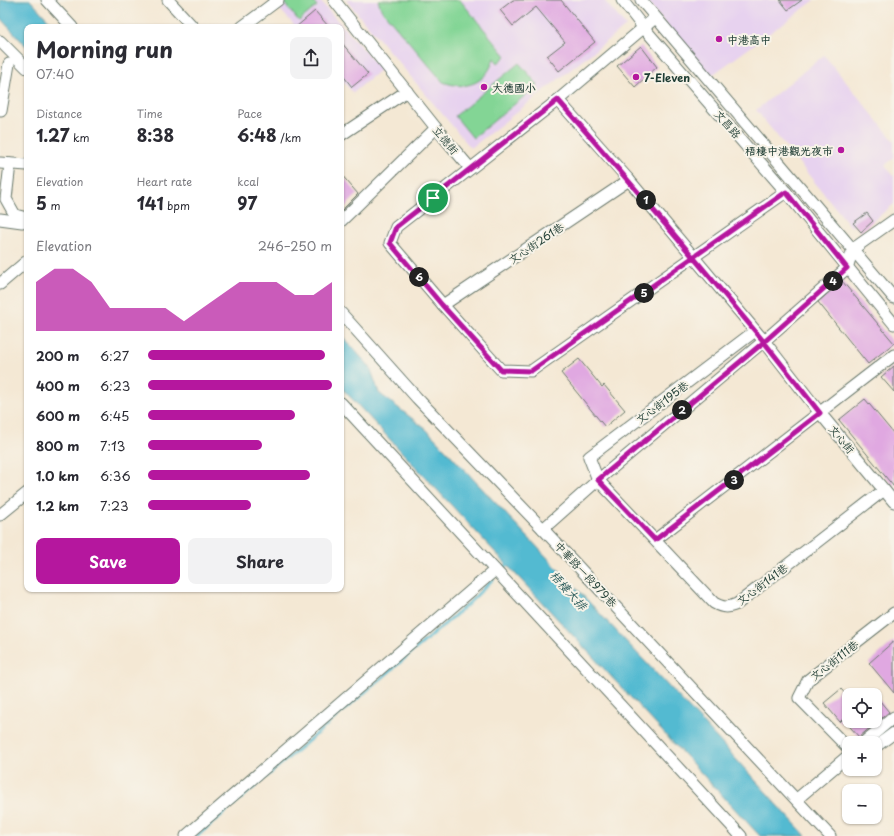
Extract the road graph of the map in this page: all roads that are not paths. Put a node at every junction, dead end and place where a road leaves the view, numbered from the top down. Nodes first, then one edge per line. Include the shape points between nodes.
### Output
1 (49, 0) edge
2 (168, 0) edge
3 (278, 0) edge
4 (334, 0) edge
5 (622, 0) edge
6 (641, 0) edge
7 (655, 18) junction
8 (69, 24) edge
9 (190, 24) edge
10 (246, 24) edge
11 (643, 27) junction
12 (0, 41) edge
13 (4, 63) edge
14 (24, 66) edge
15 (24, 68) edge
16 (407, 91) junction
17 (558, 100) junction
18 (0, 112) edge
19 (436, 128) junction
20 (344, 133) edge
21 (5, 164) edge
22 (24, 164) edge
23 (470, 168) junction
24 (629, 180) junction
25 (786, 192) junction
26 (24, 218) edge
27 (344, 218) edge
28 (0, 219) edge
29 (894, 220) edge
30 (24, 221) edge
31 (853, 249) junction
32 (694, 258) junction
33 (24, 264) edge
34 (847, 268) junction
35 (0, 284) edge
36 (894, 298) edge
37 (442, 305) junction
38 (344, 316) edge
39 (894, 324) edge
40 (755, 331) junction
41 (764, 342) junction
42 (894, 355) edge
43 (344, 406) edge
44 (820, 413) junction
45 (598, 480) junction
46 (884, 490) junction
47 (24, 495) edge
48 (894, 502) edge
49 (0, 515) edge
50 (543, 529) junction
51 (655, 540) junction
52 (495, 570) junction
53 (894, 613) edge
54 (894, 717) edge
55 (894, 733) edge
56 (871, 736) edge
57 (882, 741) edge
58 (842, 742) edge
59 (842, 761) edge
60 (797, 799) junction
61 (186, 836) edge
62 (741, 836) edge
63 (830, 836) edge

1 - 8 street
2 - 9 street
3 - 10 street
4 - 16 street, 立德街
5 - 11 street, 文昌路
6 - 7 street, 文昌路
7 - 11 street
7 - 31 street, 文昌路
11 - 17 street
11 - 25 street, 文昌路
12 - 14 street
13 - 15 street
13 - 18 street
16 - 19 street, 立德街
16 - 20 street
17 - 23 street
17 - 24 street, 文心街
19 - 23 street, 立德街
19 - 27 street
21 - 22 street
21 - 26 street via 6,200 15,215
23 - 37 street via 396,227 390,243
24 - 32 street, 文心街
24 - 37 street, 文心街261巷
25 - 32 street
25 - 34 street, 文昌路
28 - 30 street
29 - 31 street
31 - 34 street
31 - 36 street, 文昌路
32 - 37 street via 531,371 501,370
32 - 40 street, 文心街
33 - 35 street
34 - 39 street, 文昌路
34 - 41 street
38 - 50 street, 中華路一段979巷 via 417,398
40 - 41 street, 文心街
40 - 45 street, 文心街195巷 via 589,457
41 - 44 street, 文心街
41 - 45 street
42 - 44 street
43 - 52 street
44 - 46 street, 文心街
44 - 51 street
45 - 50 street
45 - 51 street, 文心街141巷
46 - 48 street, 文心街
46 - 51 street, 文心街141巷 via 737,604 729,607 721,607 714,603
47 - 49 street
50 - 60 street, 中華路一段979巷 via 728,729
52 - 61 street
52 - 62 street
53 - 58 street, 文心街111巷 via 808,680 799,698
54 - 56 street
55 - 57 street
59 - 60 street
60 - 63 street, 中華路一段979巷

